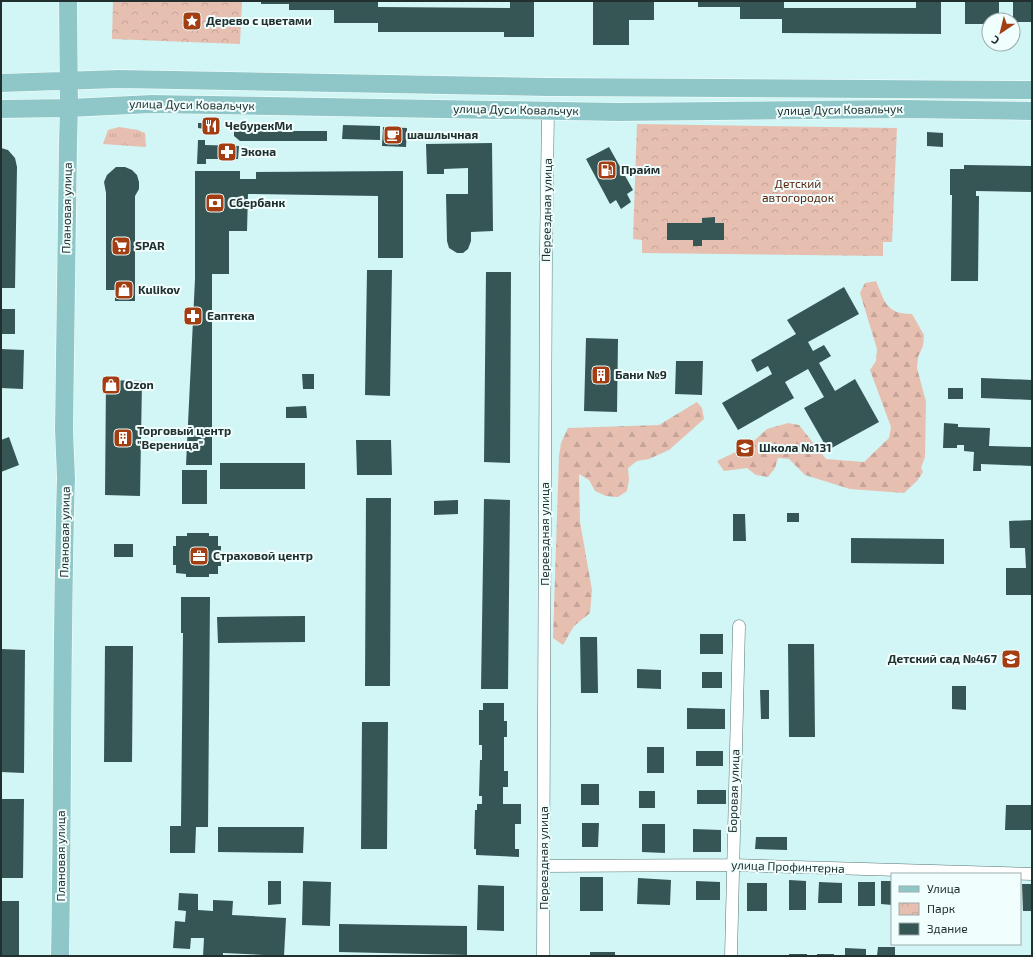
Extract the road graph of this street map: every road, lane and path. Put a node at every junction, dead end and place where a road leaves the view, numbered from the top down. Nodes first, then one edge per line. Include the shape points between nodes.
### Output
1 (68, 1) edge
2 (69, 81) junction
3 (1, 83) edge
4 (1032, 90) edge
5 (69, 108) junction
6 (1, 109) edge
7 (548, 111) junction
8 (1032, 111) edge
9 (739, 626) dead end
10 (732, 865) junction
11 (544, 866) junction
12 (999, 873) edge
13 (1021, 874) edge
14 (1032, 874) edge
15 (60, 956) edge
16 (544, 956) edge
17 (731, 956) edge

1 - 2 main road, Плановая улица
2 - 3 main road, улица Дуси Ковальчук
2 - 4 main road, улица Дуси Ковальчук via 119,79 556,87
2 - 5 main road, Плановая улица
5 - 6 main road, улица Дуси Ковальчук
5 - 7 main road, улица Дуси Ковальчук via 152,104
5 - 15 main road, Плановая улица
7 - 8 main road, улица Дуси Ковальчук
7 - 11 street, Переездная улица
9 - 10 street, Боровая улица
10 - 11 street, улица Профинтерна
10 - 12 street, улица Профинтерна
10 - 17 street, Боровая улица
11 - 16 street, Переездная улица
13 - 14 street, улица Профинтерна

